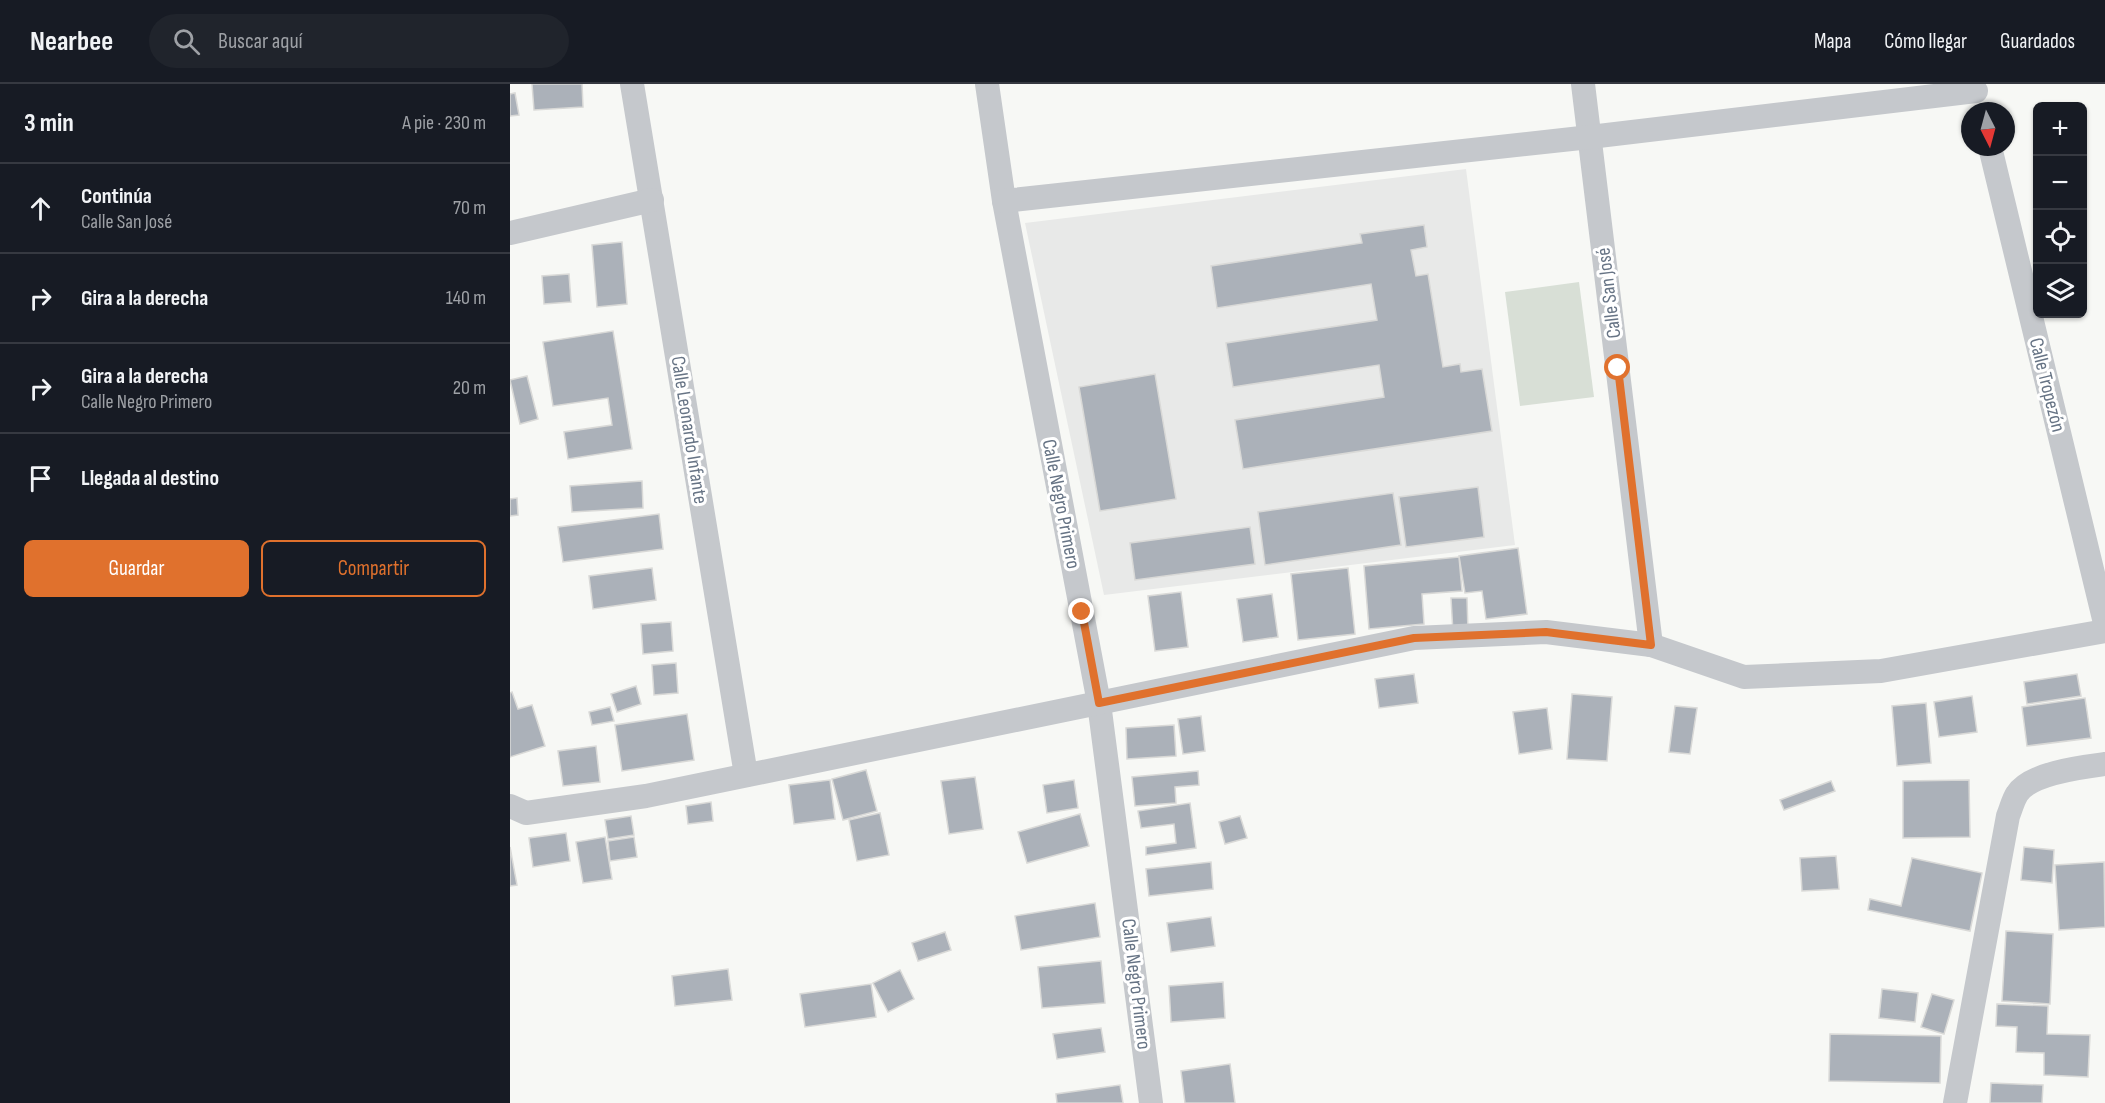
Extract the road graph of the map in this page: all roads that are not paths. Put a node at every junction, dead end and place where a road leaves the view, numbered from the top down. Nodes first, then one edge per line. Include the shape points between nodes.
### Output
1 (633, 84) edge
2 (987, 84) edge
3 (1583, 84) edge
4 (1977, 95) edge
5 (1590, 136) junction
6 (1992, 156) edge
7 (651, 200) junction
8 (1004, 201) junction
9 (510, 233) edge
10 (2105, 623) edge
11 (2105, 631) edge
12 (1651, 645) junction
13 (1099, 703) junction
14 (2105, 764) edge
15 (746, 775) junction
16 (510, 806) edge
17 (1151, 1103) edge
18 (1955, 1103) edge

1 - 7 street, Calle Leonardo Infante
2 - 8 street, Calle Negro Primero
3 - 5 street, Calle San José
4 - 5 street
5 - 8 street
5 - 12 street, Calle San José
6 - 10 street, Calle Tropezón
7 - 9 street
7 - 15 street, Calle Leonardo Infante
8 - 13 street, Calle Negro Primero
11 - 12 street via 1881,671 1744,677
12 - 13 street via 1546,632 1414,638
13 - 15 street
13 - 17 street, Calle Negro Primero
14 - 18 street via 2055,772 2018,792 2008,816
15 - 16 street via 646,796 526,813

